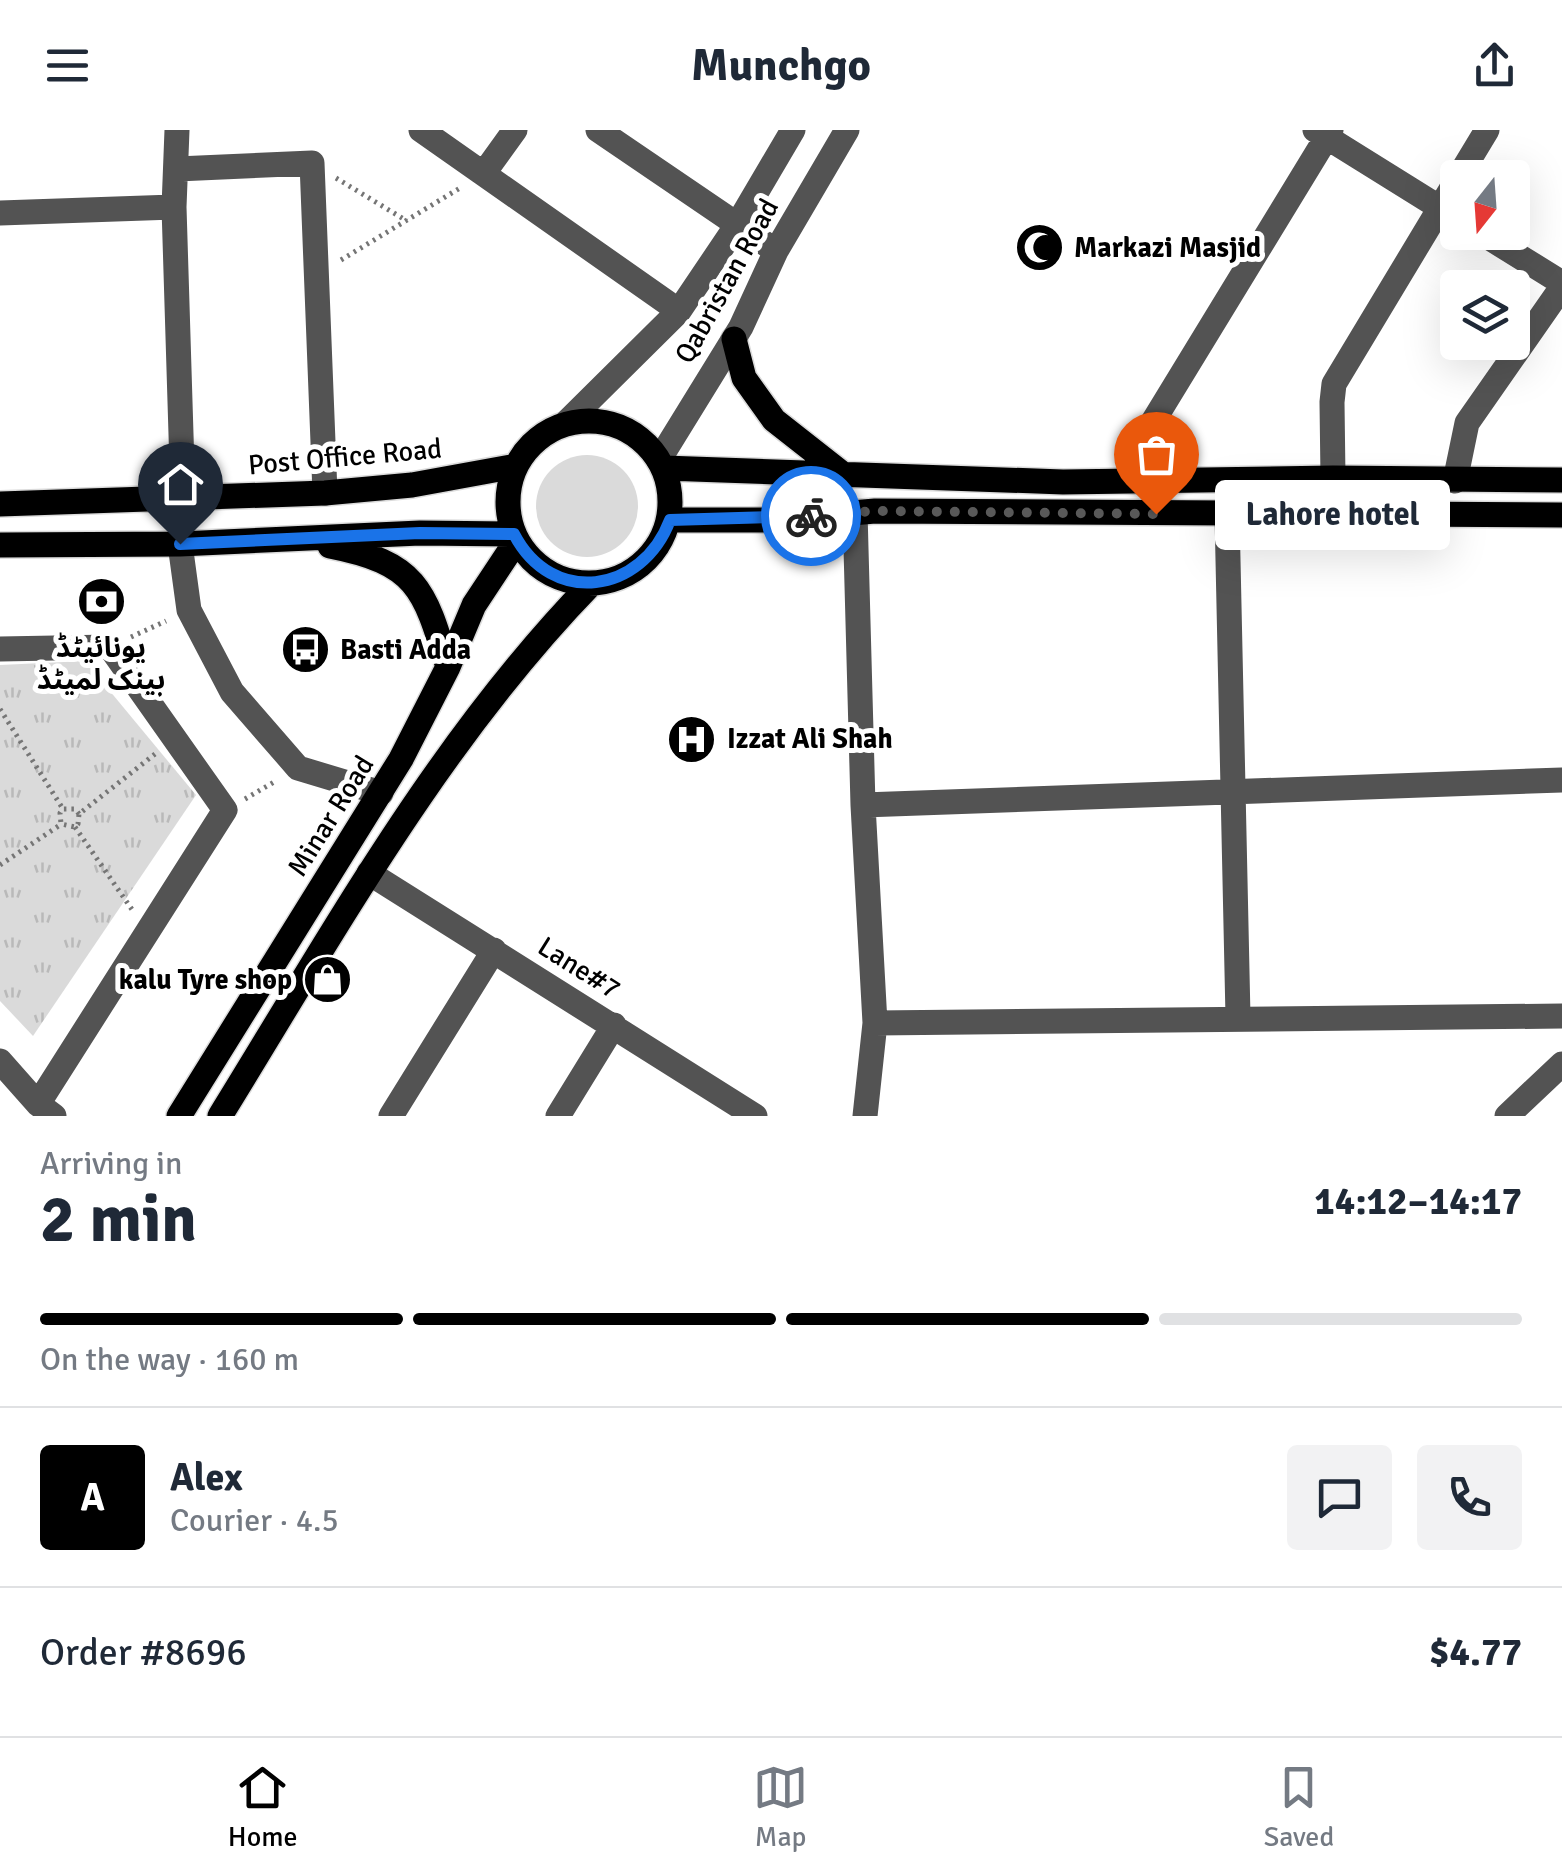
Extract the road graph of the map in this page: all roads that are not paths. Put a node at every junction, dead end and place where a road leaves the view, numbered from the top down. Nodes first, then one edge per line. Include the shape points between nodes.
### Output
1 (176, 130) edge
2 (420, 130) edge
3 (515, 130) edge
4 (598, 130) edge
5 (794, 130) edge
6 (847, 130) edge
7 (1487, 130) edge
8 (1324, 132) edge
9 (624, 138) edge
10 (1469, 160) edge
11 (178, 169) junction
12 (484, 173) junction
13 (174, 207) junction
14 (1440, 208) edge
15 (0, 212) edge
16 (737, 225) junction
17 (1440, 225) edge
18 (1508, 250) edge
19 (776, 251) junction
20 (1562, 285) edge
21 (679, 311) junction
22 (734, 339) junction
23 (566, 424) junction
24 (662, 464) junction
25 (516, 466) junction
26 (844, 474) junction
27 (1333, 478) junction
28 (1455, 480) junction
29 (1562, 480) edge
30 (1138, 481) junction
31 (325, 493) junction
32 (184, 500) junction
33 (0, 504) edge
34 (855, 512) junction
35 (1227, 514) junction
36 (1562, 516) edge
37 (670, 520) junction
38 (515, 537) junction
39 (300, 540) junction
40 (180, 544) junction
41 (0, 545) edge
42 (591, 584) junction
43 (0, 649) edge
44 (448, 667) junction
45 (401, 759) junction
46 (432, 779) junction
47 (1562, 780) edge
48 (1234, 791) junction
49 (381, 793) junction
50 (864, 806) junction
51 (369, 873) junction
52 (494, 950) junction
53 (1562, 1016) edge
54 (1238, 1017) junction
55 (875, 1022) junction
56 (614, 1025) junction
57 (0, 1061) edge
58 (1560, 1069) edge
59 (46, 1110) edge
60 (179, 1116) edge
61 (220, 1116) edge
62 (391, 1116) edge
63 (558, 1116) edge
64 (756, 1116) edge
65 (865, 1116) edge
66 (1507, 1116) edge

1 - 11 street
2 - 12 street
3 - 12 street
4 - 9 street
5 - 16 street, Qabristan Road
6 - 19 street, Qabristan Road
7 - 10 street
8 - 14 street
8 - 30 street via 1144,438
9 - 16 street
11 - 13 street
11 - 31 street via 312,163
12 - 21 street
13 - 15 street
13 - 32 street
16 - 19 street
16 - 21 street, Qabristan Road
17 - 27 street via 1334,384
18 - 20 street
19 - 22 street, Qabristan Road
20 - 28 street via 1467,423
21 - 23 street, Qabristan Road
22 - 24 street, Qabristan Road
22 - 26 main road via 744,378 774,420
23 - 24 main road via 602,421 635,434
23 - 25 main road via 536,439
24 - 26 main road
24 - 37 main road via 672,498
25 - 31 main road, Post Office Road
25 - 38 main road via 507,499
26 - 30 main road
27 - 28 main road
27 - 30 main road
28 - 29 main road
31 - 32 main road, Post Office Road
32 - 33 main road, Post Office Road
34 - 35 main road
34 - 37 main road
34 - 50 street
35 - 36 main road
35 - 48 street
37 - 42 main road via 662,541 632,572
38 - 39 main road via 420,533
38 - 42 main road via 553,576
38 - 44 main road, Minar Road via 474,605
39 - 40 main road
39 - 44 main road via 386,562 412,581 429,605
40 - 41 main road
40 - 49 street via 189,610 232,692 298,768
42 - 46 main road via 544,633
43 - 59 street via 110,647 225,810
44 - 45 main road, Minar Road
45 - 46 main road
45 - 49 main road, Minar Road
46 - 51 main road
47 - 48 street
48 - 50 street
48 - 54 street
49 - 60 main road, Minar Road
50 - 55 street
51 - 52 street, Lane#7
51 - 61 main road
52 - 56 street, Lane#7
52 - 62 street
53 - 54 street
54 - 55 street
55 - 65 street
56 - 63 street
56 - 64 street, Lane#7
57 - 59 street
58 - 66 street

